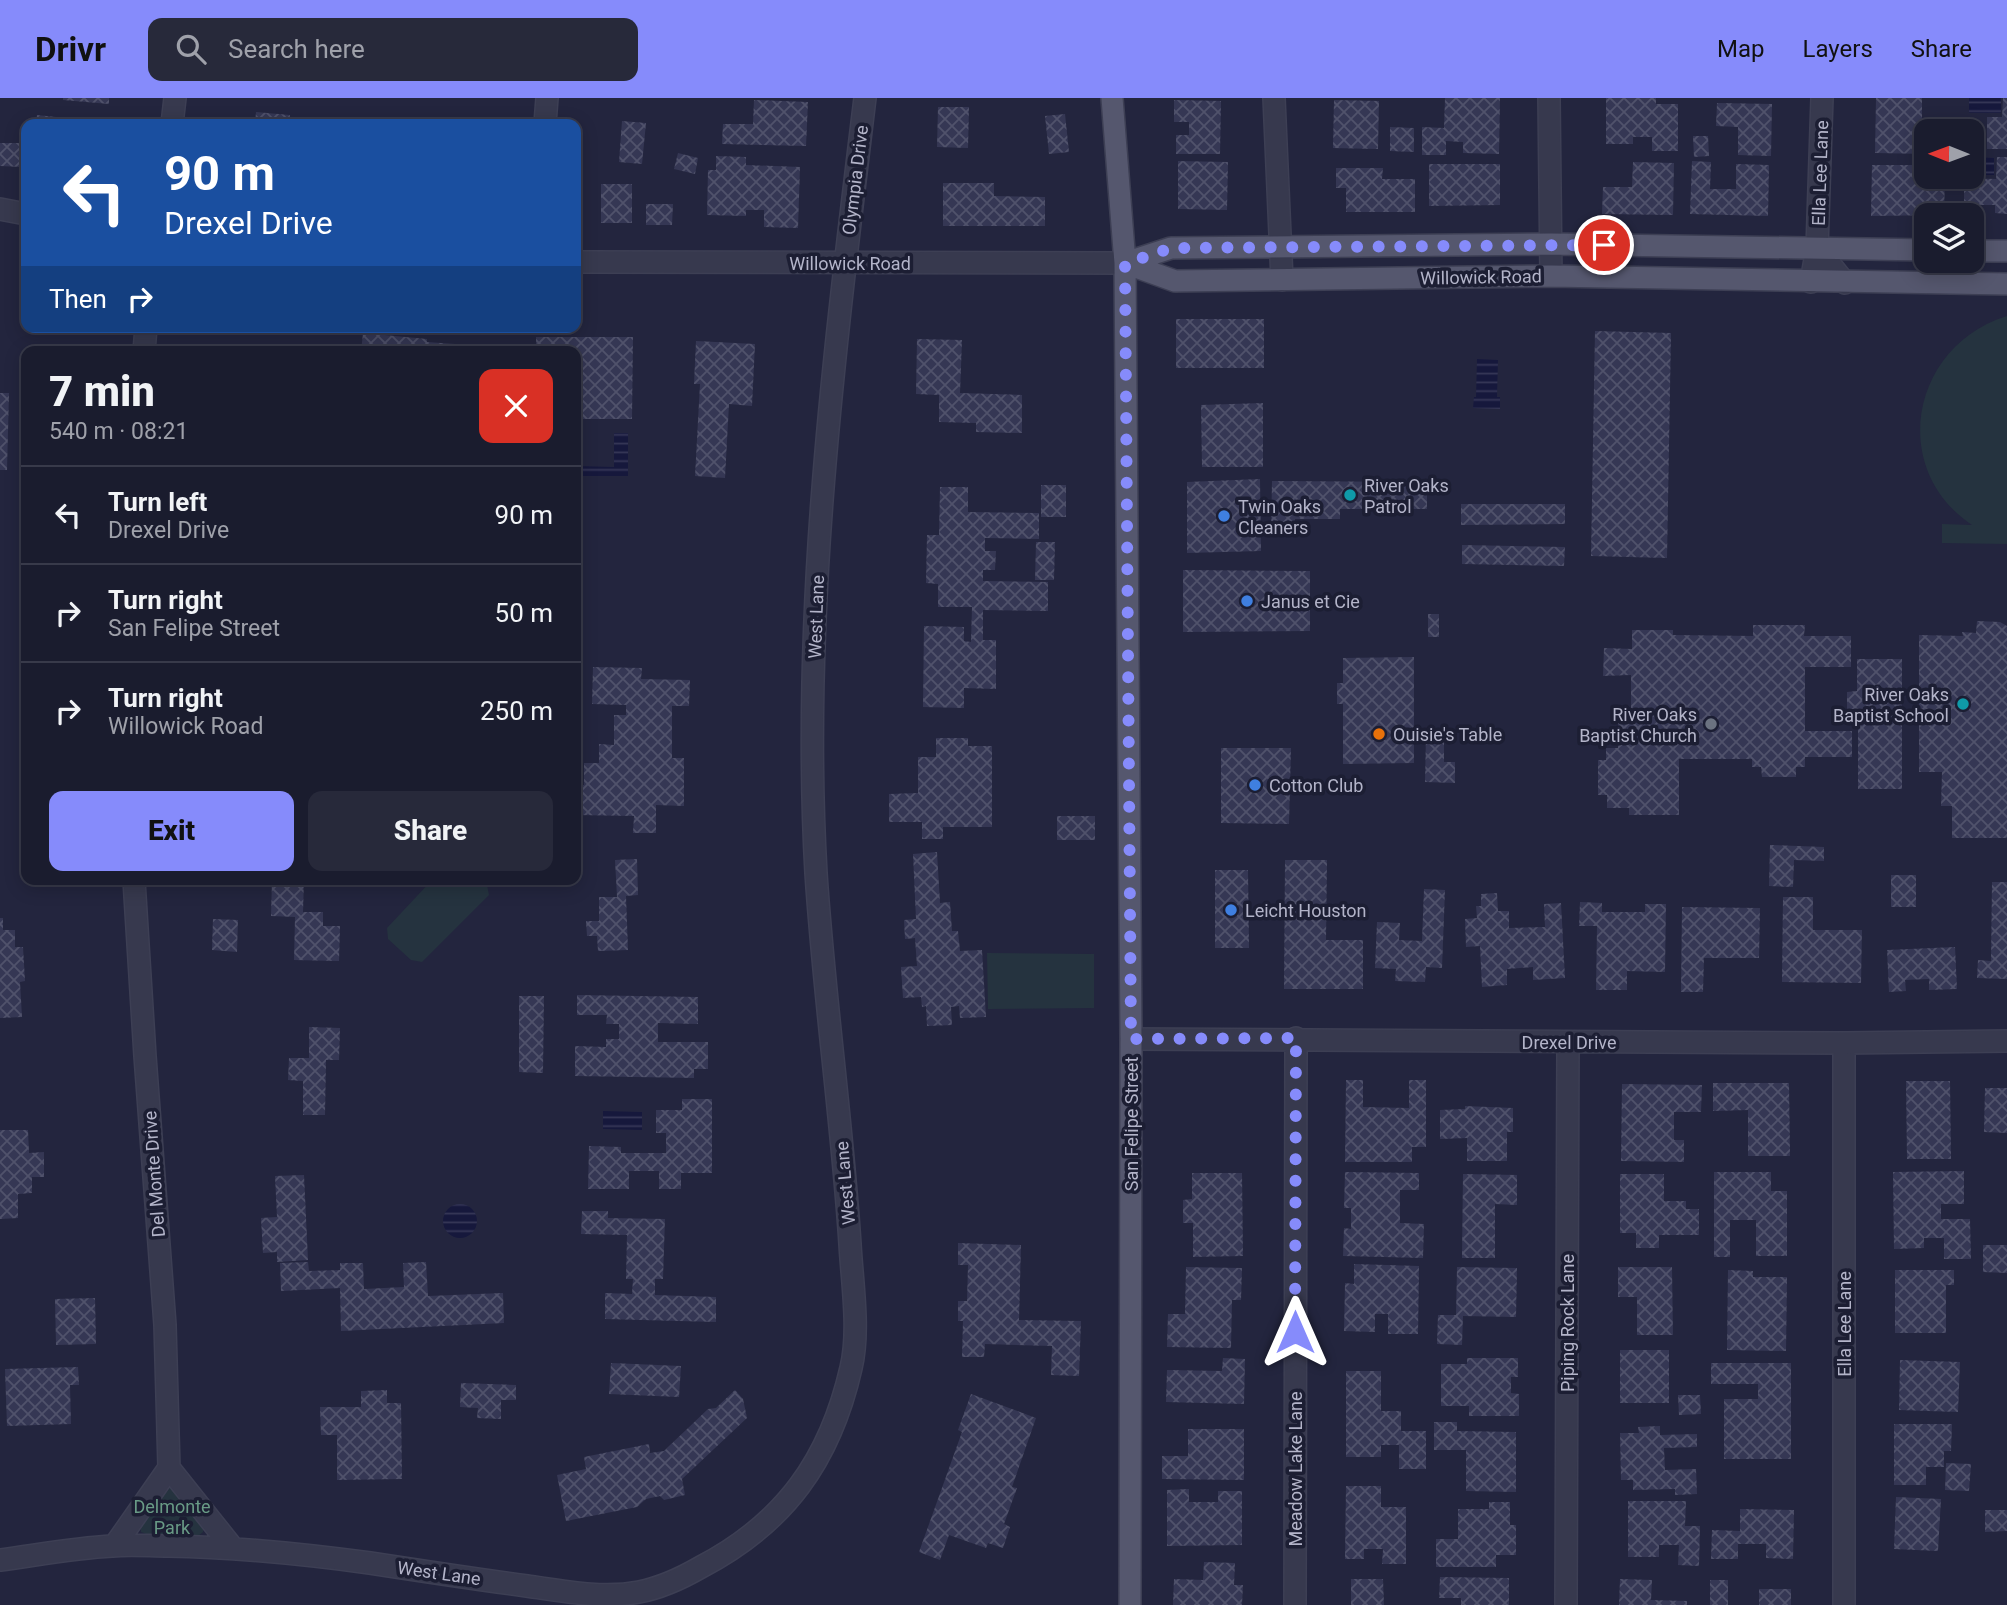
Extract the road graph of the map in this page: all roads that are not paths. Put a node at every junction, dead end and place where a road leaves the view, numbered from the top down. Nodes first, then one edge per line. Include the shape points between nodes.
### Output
1 (175, 98) edge
2 (547, 98) edge
3 (865, 98) edge
4 (1112, 98) edge
5 (1274, 98) edge
6 (1549, 98) edge
7 (1822, 98) edge
8 (173, 119) edge
9 (545, 119) edge
10 (0, 209) edge
11 (21, 213) edge
12 (1551, 244) junction
13 (1282, 247) junction
14 (1817, 248) junction
15 (1914, 250) edge
16 (1984, 251) edge
17 (2007, 251) edge
18 (581, 262) edge
19 (844, 263) junction
20 (1125, 264) junction
21 (1550, 276) junction
22 (1282, 280) junction
23 (1811, 282) junction
24 (1845, 283) junction
25 (2007, 284) edge
26 (134, 885) edge
27 (1296, 1038) junction
28 (1131, 1039) junction
29 (2007, 1041) edge
30 (1568, 1042) junction
31 (1844, 1043) junction
32 (169, 1468) junction
33 (115, 1545) junction
34 (232, 1547) junction
35 (0, 1560) edge
36 (1130, 1605) edge
37 (1295, 1605) edge
38 (1566, 1605) edge
39 (1844, 1605) edge

1 - 8 street
2 - 9 street
3 - 19 street, Olympia Drive
4 - 20 main road, San Felipe Street
5 - 13 street
6 - 12 street
7 - 14 street, Ella Lee Lane
10 - 11 street
12 - 13 main road, Willowick Road
12 - 14 main road, Willowick Road
12 - 21 street
13 - 20 main road, Willowick Road via 1171,248
13 - 22 street
14 - 15 main road, Willowick Road
14 - 23 street, Ella Lee Lane
14 - 24 street, Ella Lee Lane
16 - 17 main road
18 - 19 street, Willowick Road
19 - 20 street, Willowick Road
19 - 34 street, West Lane via 815,598 813,733 816,873 854,1309 853,1360 841,1408 823,1450 804,1482 772,1518 733,1551 683,1577 638,1592 588,1595
20 - 22 main road, Willowick Road via 1175,281
20 - 28 main road, San Felipe Street
21 - 22 main road, Willowick Road
21 - 23 main road, Willowick Road
23 - 24 main road, Willowick Road
24 - 25 main road, Willowick Road
26 - 32 street, Del Monte Drive via 166,1325
27 - 28 street, Drexel Drive
27 - 30 street, Drexel Drive
27 - 37 street, Meadow Lake Lane
28 - 36 main road, San Felipe Street
29 - 31 street, Drexel Drive
30 - 31 street, Drexel Drive
30 - 38 street, Piping Rock Lane
31 - 39 street, Ella Lee Lane
32 - 33 street
32 - 34 street
33 - 34 street, West Lane
33 - 35 street, West Lane

